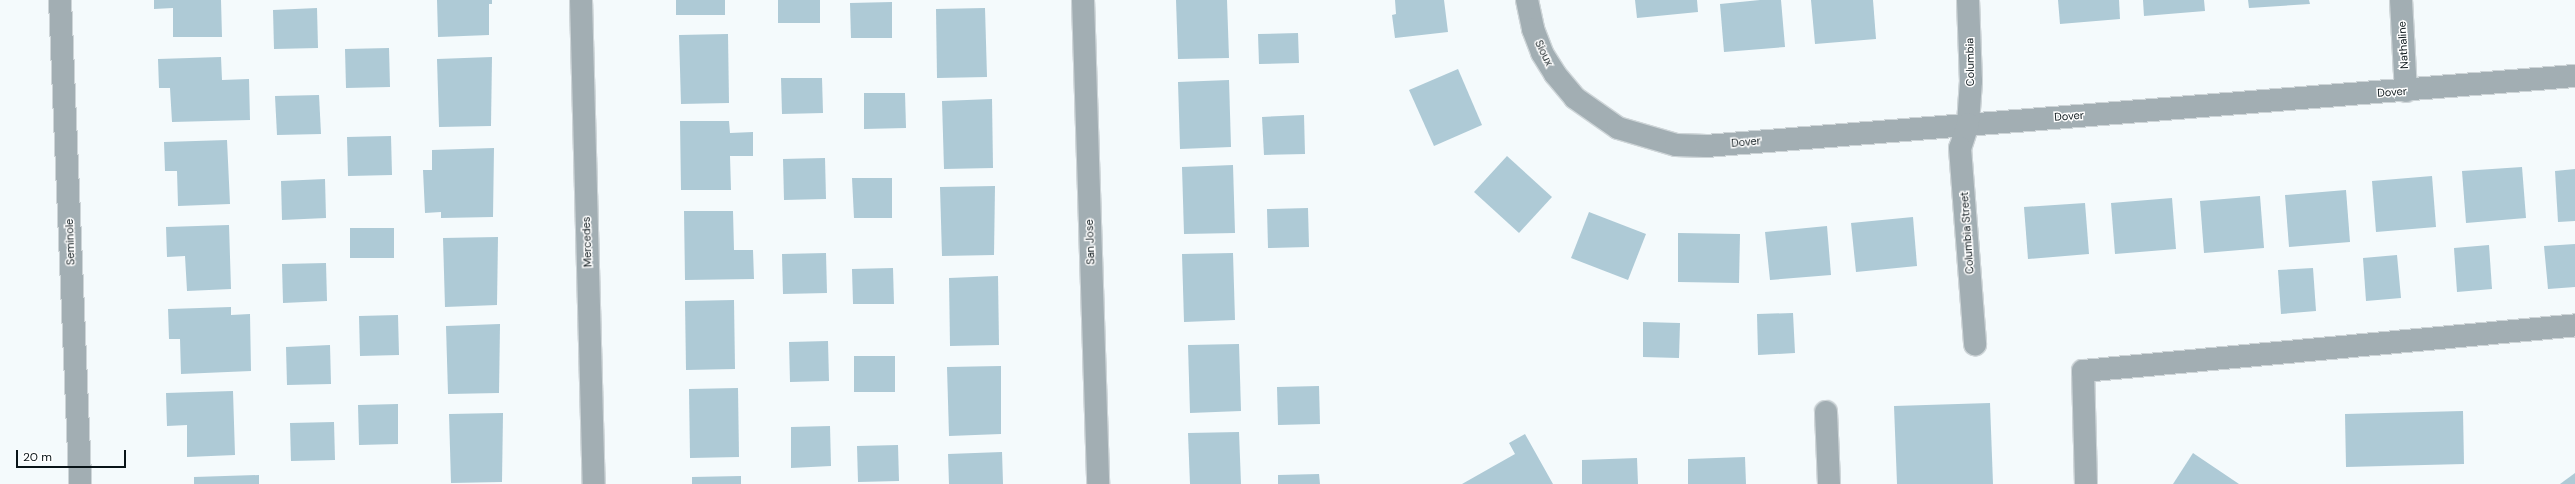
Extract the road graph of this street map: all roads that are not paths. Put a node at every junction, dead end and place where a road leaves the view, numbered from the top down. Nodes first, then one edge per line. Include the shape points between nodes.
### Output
1 (60, 0) edge
2 (581, 0) edge
3 (1083, 0) edge
4 (1528, 0) edge
5 (1968, 0) edge
6 (2401, 0) edge
7 (2575, 76) edge
8 (2406, 91) junction
9 (1575, 98) joint
10 (1968, 124) junction
11 (2575, 324) edge
12 (1976, 344) dead end
13 (1826, 412) dead end
14 (80, 484) edge
15 (594, 484) edge
16 (1098, 484) edge
17 (1829, 484) edge
18 (2086, 484) edge

1 - 14 street, Seminole
2 - 15 street, Mercedes
3 - 16 street, San Jose
4 - 9 street, Sioux via 1533,29 1542,53
5 - 10 street, Columbia via 1971,80
6 - 8 street, Nathaline
7 - 8 street, Dover
8 - 10 street, Dover
9 - 10 street, Dover via 1618,128 1676,145 1706,146
10 - 12 street, Columbia Street via 1960,148
11 - 18 street via 2083,371
13 - 17 street

